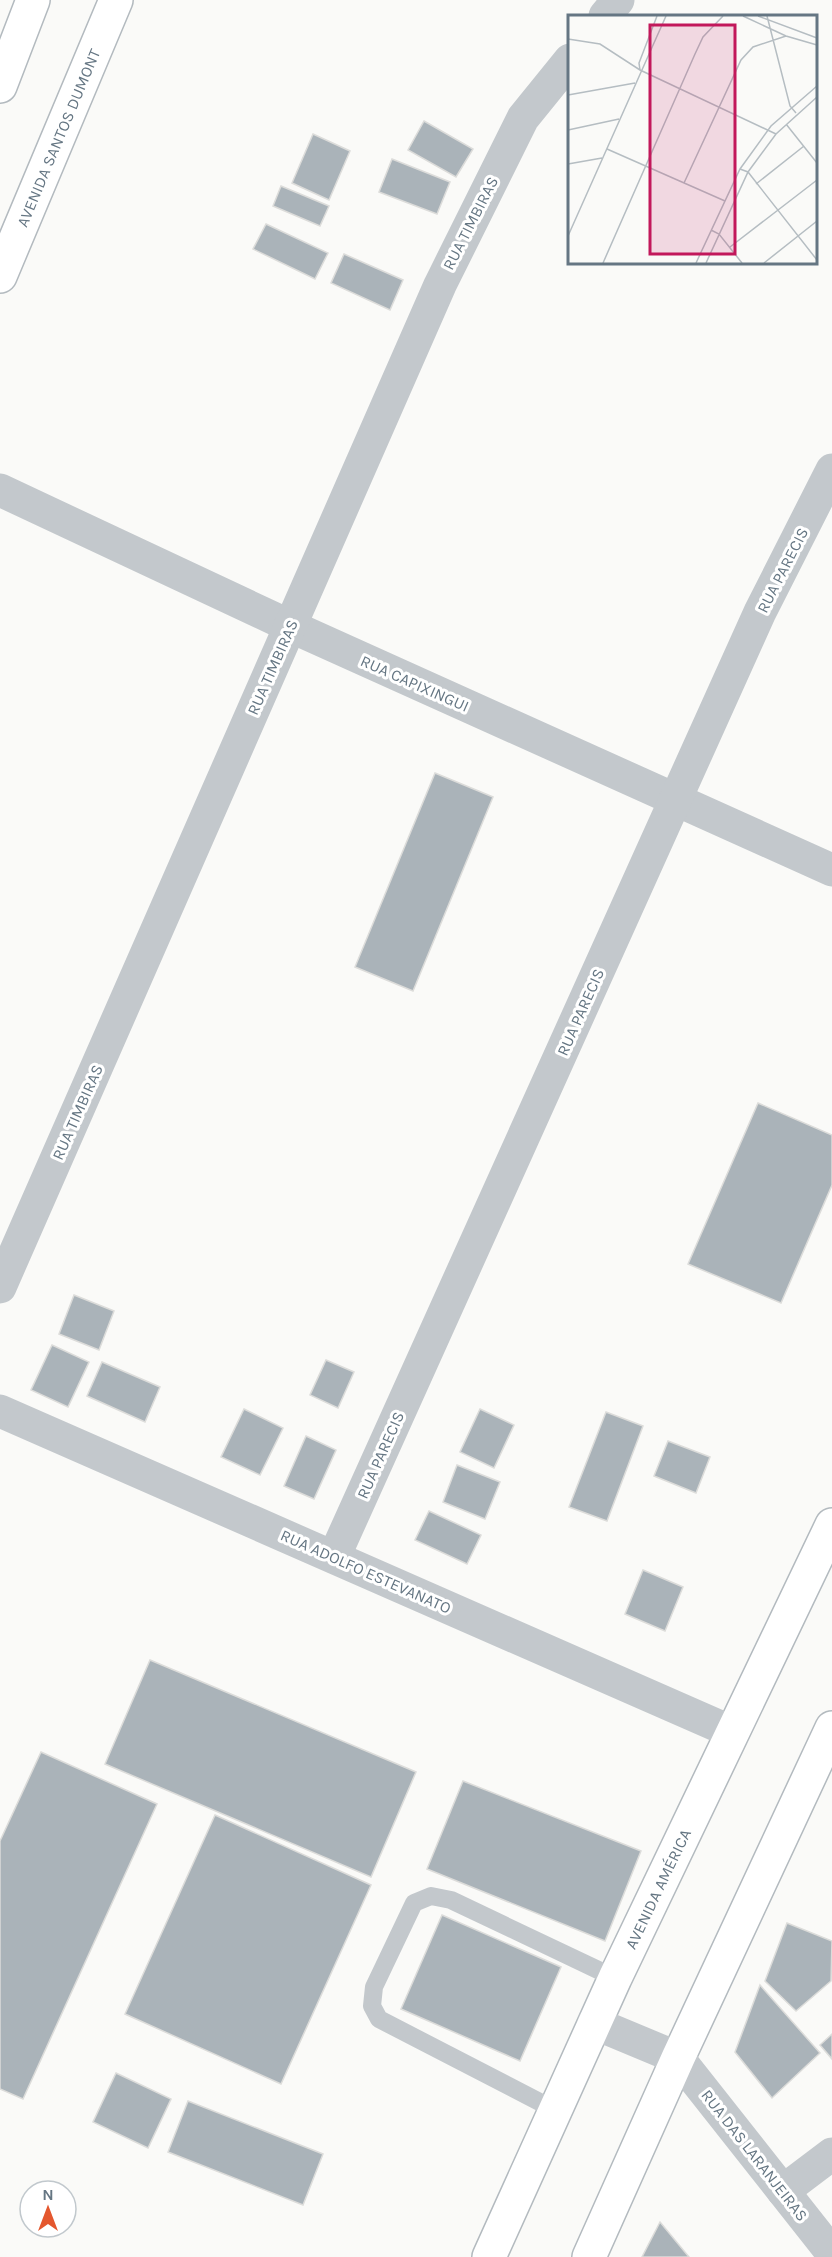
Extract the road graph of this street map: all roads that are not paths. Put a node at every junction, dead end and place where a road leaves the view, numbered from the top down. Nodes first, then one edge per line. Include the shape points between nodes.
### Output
1 (33, 0) edge
2 (116, 0) edge
3 (618, 0) edge
4 (606, 15) edge
5 (568, 62) edge
6 (0, 86) edge
7 (0, 276) edge
8 (832, 470) edge
9 (0, 490) edge
10 (290, 626) junction
11 (676, 801) junction
12 (832, 870) edge
13 (0, 1287) edge
14 (0, 1411) edge
15 (832, 1525) edge
16 (334, 1557) junction
17 (832, 1728) edge
18 (732, 1732) junction
19 (615, 1978) junction
20 (594, 2023) junction
21 (678, 2058) junction
22 (555, 2110) junction
23 (832, 2154) edge
24 (783, 2191) junction
25 (832, 2253) edge
26 (489, 2257) edge
27 (589, 2257) edge

1 - 6 main road
2 - 7 main road, AVENIDA SANTOS DUMONT
3 - 4 street
5 - 10 street, RUA TIMBIRAS via 523,118 445,274
8 - 11 street, RUA PARECIS via 760,612
9 - 10 street, RUA CAPIXINGUI
10 - 11 street, RUA CAPIXINGUI
10 - 13 street, RUA TIMBIRAS
11 - 12 street, RUA CAPIXINGUI
11 - 16 street, RUA PARECIS
14 - 16 street, RUA ADOLFO ESTEVANATO
15 - 18 main road, AVENIDA AMÉRICA
16 - 18 street, RUA ADOLFO ESTEVANATO
17 - 21 main road
18 - 19 main road, AVENIDA AMÉRICA
19 - 20 main road, AVENIDA AMÉRICA
19 - 22 lane via 451,1900 431,1896 414,1903 374,1987 372,2006 379,2019
20 - 21 street
20 - 22 main road, AVENIDA AMÉRICA
21 - 24 street, RUA DAS LARANJEIRAS
21 - 27 main road
22 - 26 main road, AVENIDA AMÉRICA
23 - 24 street
24 - 25 street, RUA DAS LARANJEIRAS

